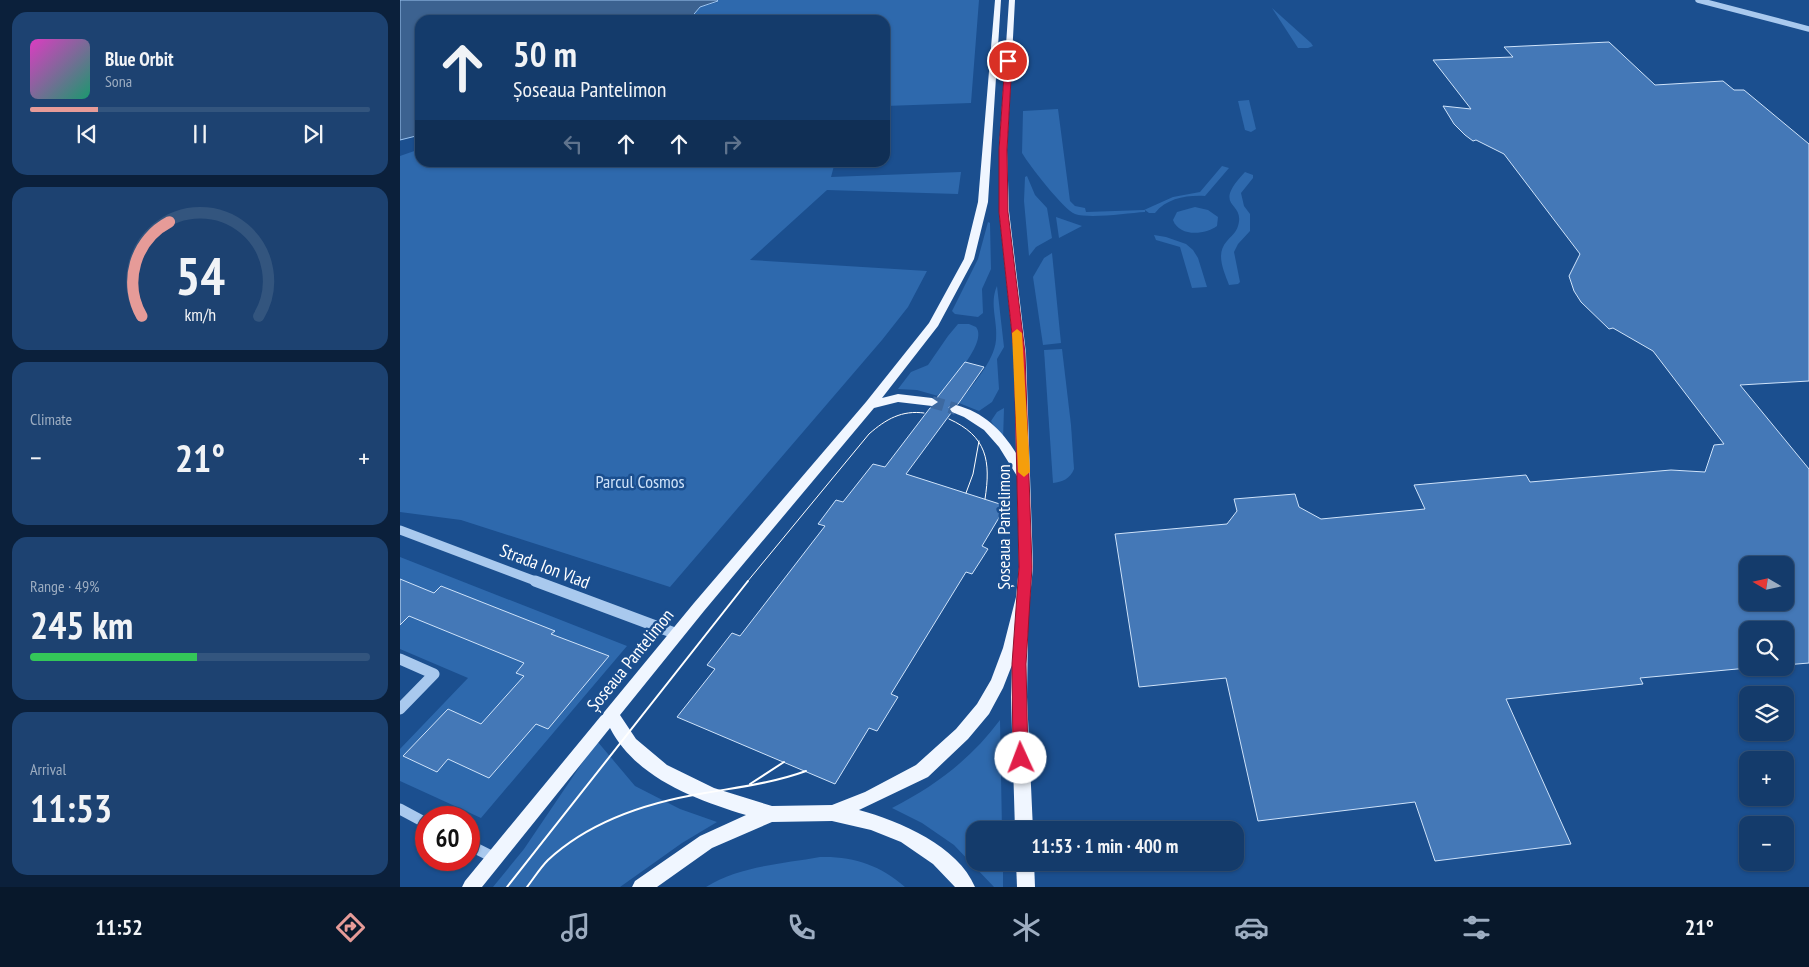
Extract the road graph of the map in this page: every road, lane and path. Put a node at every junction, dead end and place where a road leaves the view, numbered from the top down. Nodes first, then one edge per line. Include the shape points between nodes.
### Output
1 (998, 0) edge
2 (1012, 0) edge
3 (1698, 0) edge
4 (1729, 0) edge
5 (1725, 7) junction
6 (1809, 29) edge
7 (932, 402) tunnel mouth
8 (870, 404) junction
9 (956, 409) tunnel mouth
10 (1024, 477) junction
11 (400, 530) edge
12 (1024, 596) junction
13 (677, 634) junction
14 (400, 659) edge
15 (400, 709) edge
16 (612, 715) junction
17 (400, 809) edge
18 (832, 813) junction
19 (772, 814) junction
20 (415, 817) edge
21 (1024, 821) edge
22 (480, 850) edge
23 (495, 858) junction
24 (1025, 871) edge
25 (471, 887) edge
26 (640, 887) edge
27 (966, 887) edge
28 (1026, 887) edge

1 - 8 main road, Șoseaua Pantelimon via 984,187 973,245 934,324
2 - 10 main road, Șoseaua Pantelimon via 1003,150 1004,212 1020,353
3 - 5 street
4 - 5 street
5 - 6 street
7 - 8 main road via 898,398
8 - 13 main road, Șoseaua Pantelimon
9 - 10 main road via 990,428 1010,451
10 - 12 main road, Șoseaua Pantelimon
11 - 13 street, Strada Ion Vlad
12 - 18 main road, Șoseaua Pantelimon via 1011,648 998,682 962,734 922,771
12 - 21 main road via 1019,696
13 - 16 main road, Șoseaua Pantelimon
14 - 15 street via 434,674
16 - 19 main road via 630,745 679,782 713,798
16 - 23 main road, Șoseaua Pantelimon
17 - 20 street
18 - 19 main road, Șoseaua Pantelimon
18 - 27 main road via 887,826 915,840 940,857
19 - 26 main road, Șoseaua Pantelimon via 706,842
22 - 23 street
23 - 25 main road, Șoseaua Pantelimon
24 - 28 main road

